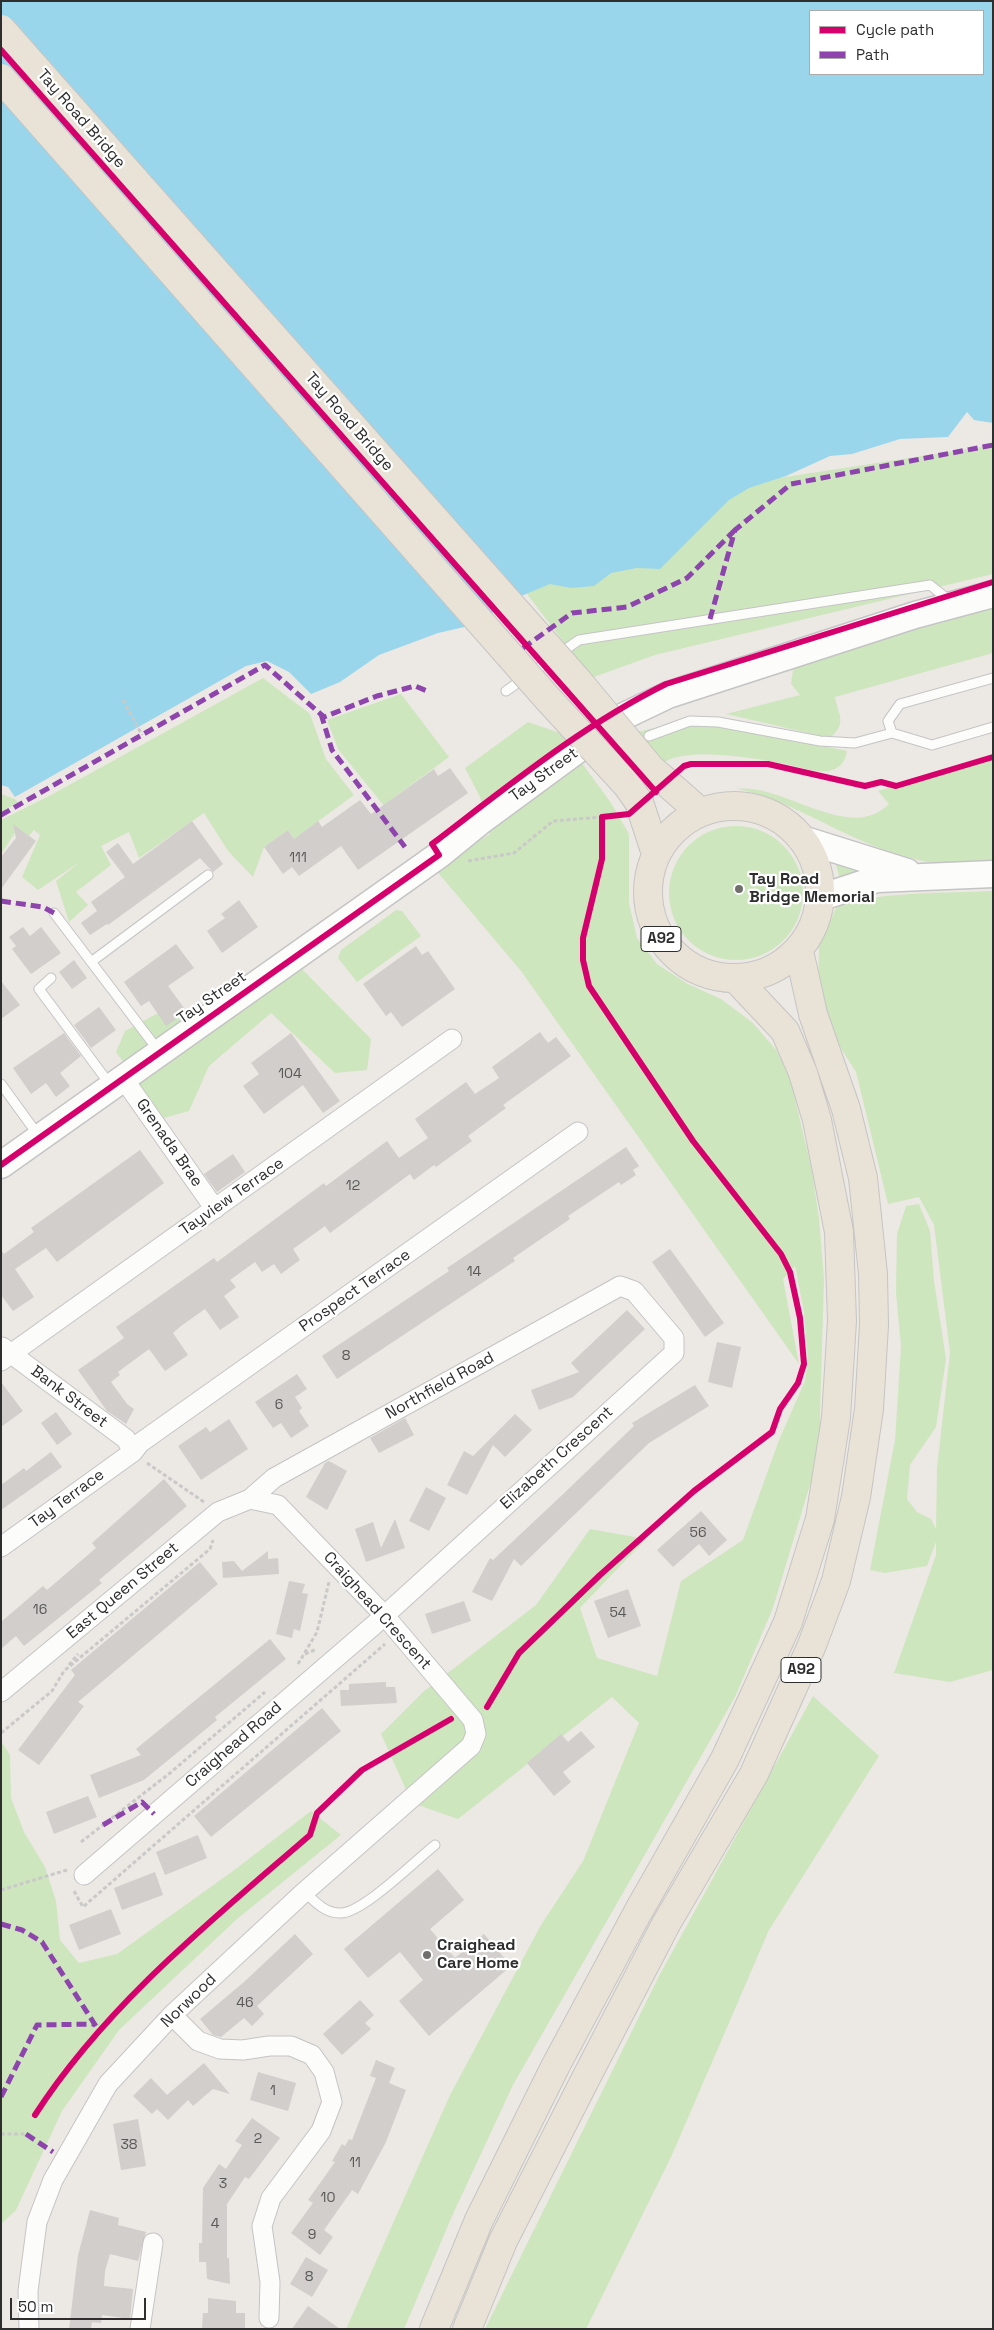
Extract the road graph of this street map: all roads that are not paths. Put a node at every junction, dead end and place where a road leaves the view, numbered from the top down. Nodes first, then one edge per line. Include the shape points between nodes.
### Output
1 (1, 29) edge
2 (1, 78) edge
3 (993, 594) edge
4 (949, 606) junction
5 (993, 678) edge
6 (506, 691) dead end
7 (993, 727) edge
8 (892, 733) junction
9 (649, 736) dead end
10 (700, 812) junction
11 (805, 840) junction
12 (656, 854) junction
13 (993, 874) edge
14 (208, 875) dead end
15 (920, 876) junction
16 (822, 897) junction
17 (54, 913) dead end
18 (799, 951) junction
19 (91, 962) junction
20 (51, 978) dead end
21 (736, 979) junction
22 (452, 1039) dead end
23 (160, 1052) junction
24 (117, 1082) junction
25 (1, 1084) edge
26 (578, 1132) dead end
27 (39, 1138) junction
28 (1, 1165) edge
29 (215, 1209) junction
30 (634, 1290) joint
31 (4, 1354) edge
32 (137, 1455) junction
33 (250, 1499) junction
34 (1, 1547) edge
35 (384, 1616) junction
36 (1, 1692) edge
37 (471, 1746) joint
38 (435, 1844) dead end
39 (75, 1877) road end
40 (305, 1892) junction
41 (172, 2016) junction
42 (153, 2243) dead end
43 (275, 2306) dead end
44 (29, 2329) edge
45 (140, 2329) edge
46 (434, 2329) edge
47 (466, 2329) edge

1 - 10 highway, Tay Road Bridge, bridge via 578,682 651,769
2 - 12 highway, Tay Road Bridge, bridge via 627,785 639,802
3 - 4 main road, Tay Street
4 - 6 lane via 945,597 930,585 579,640
4 - 23 main road, Tay Street via 668,695 622,717 439,855
5 - 8 lane via 900,704 888,721
7 - 8 lane via 932,745
8 - 9 lane via 855,743 820,741 718,722 690,721
10 - 11 highway, A92 via 723,806 758,808 780,817
10 - 12 highway, A92 via 683,821 667,836
11 - 15 main road
11 - 16 highway, A92 via 820,874
12 - 21 highway, A92 via 648,882 648,906 660,937 677,958 703,973
13 - 15 main road
14 - 19 lane
15 - 16 main road via 876,879
16 - 18 highway, A92 via 810,935
17 - 19 lane
18 - 21 highway, A92 via 782,965 759,976
18 - 47 highway, A92 via 813,1014 846,1109 863,1178 873,1274 869,1409 856,1497 836,1581 812,1645 754,1774 666,1924 587,2076 503,2241
19 - 23 lane
20 - 24 lane via 39,989
21 - 46 highway, A92 via 785,1031 803,1073 817,1120 839,1232 842,1321 836,1418 820,1519 788,1622 725,1759 556,2065 479,2220
22 - 29 street, Tayview Terrace
23 - 24 main road, Tay Street
24 - 27 main road, Tay Street
24 - 29 street, Grenada Brae
25 - 27 lane
26 - 32 street, Prospect Terrace via 140,1443
27 - 28 main road, Tay Street
29 - 31 street, Tayview Terrace
30 - 33 street, Northfield Road via 620,1286 274,1478
30 - 35 street, Elizabeth Crescent via 674,1338 674,1353
31 - 32 street, Bank Street via 126,1439
32 - 34 street, Tay Terrace
33 - 35 street, Craighead Crescent via 278,1505
33 - 36 street, East Queen Street via 218,1512
35 - 37 street, Craighead Crescent via 473,1720 476,1734
35 - 39 street, Craighead Road
37 - 40 street, Norwood
38 - 40 lane via 353,1912 330,1912
40 - 41 street, Norwood
41 - 43 street via 198,2041 220,2049 292,2046 312,2055 324,2072 332,2102 321,2131 271,2198 262,2226
41 - 44 street, Norwood via 108,2084 53,2180 37,2222 28,2291
42 - 45 street

